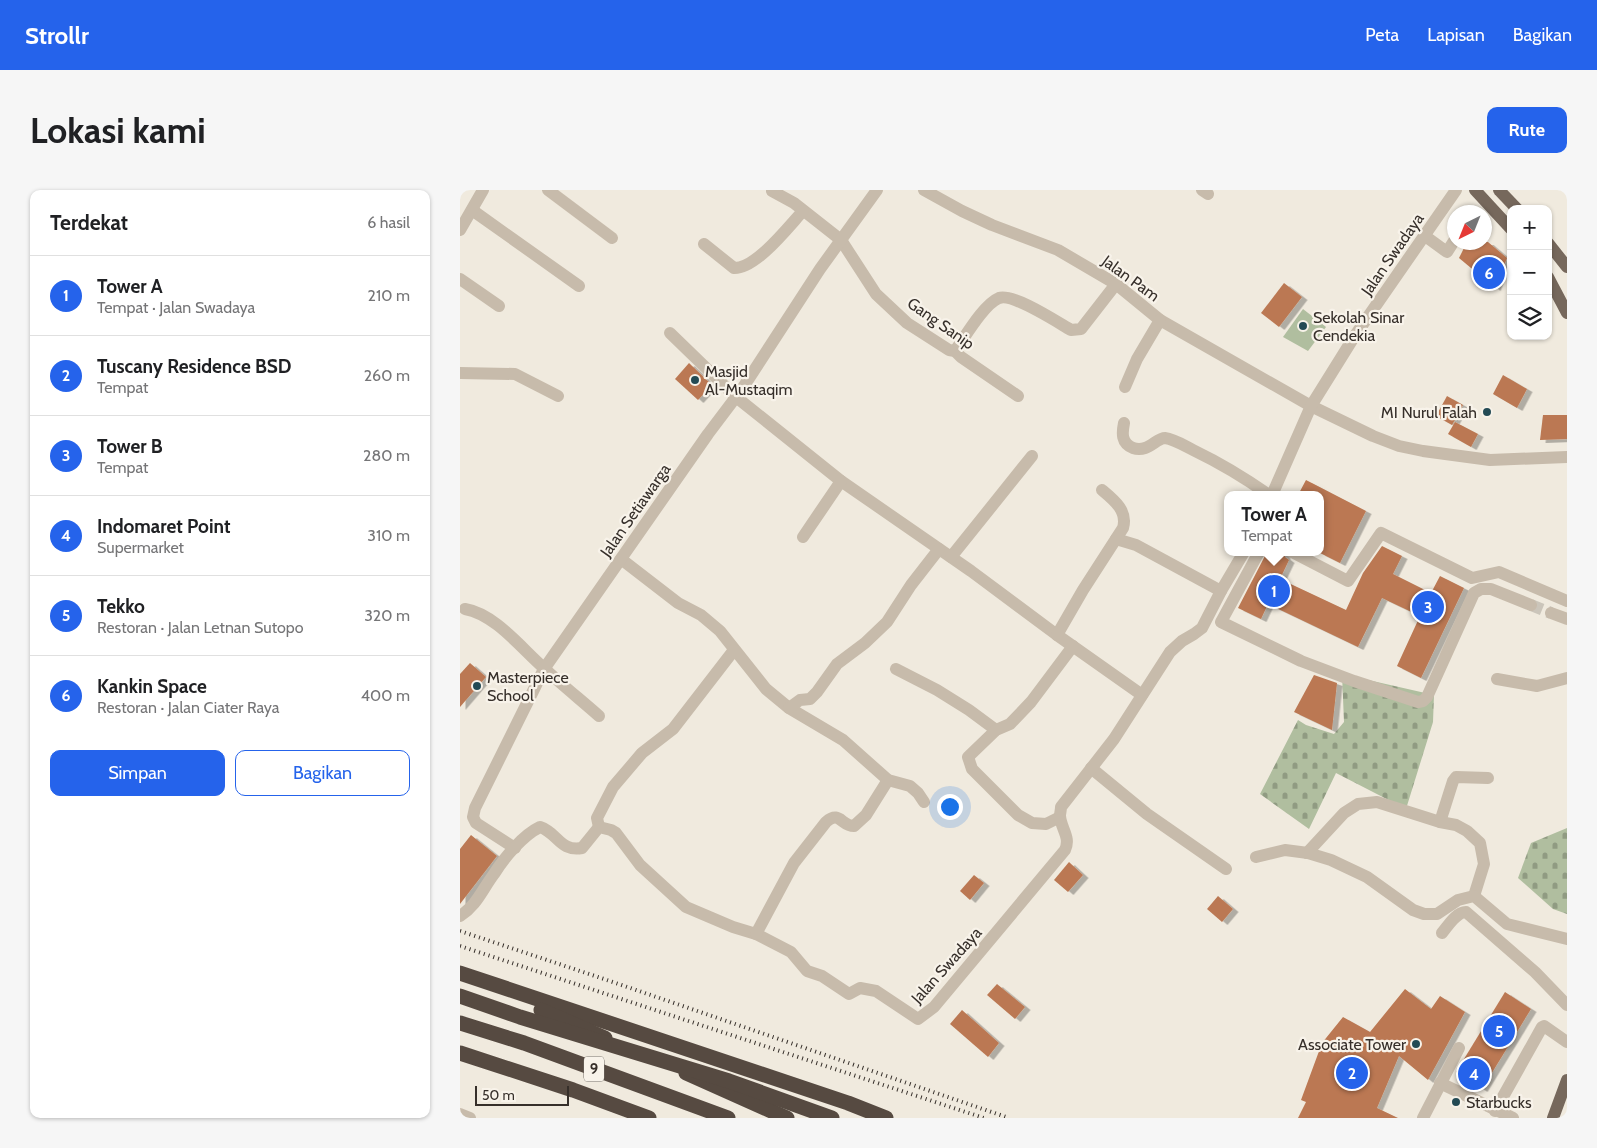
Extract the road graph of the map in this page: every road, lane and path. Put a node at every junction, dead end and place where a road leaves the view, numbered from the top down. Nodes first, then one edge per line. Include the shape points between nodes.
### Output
1 (483, 190) edge
2 (548, 190) edge
3 (877, 190) edge
4 (924, 190) edge
5 (1456, 190) edge
6 (1475, 190) edge
7 (1499, 190) edge
8 (772, 192) dead end
9 (1513, 205) edge
10 (472, 210) junction
11 (803, 211) junction
12 (1507, 225) edge
13 (460, 230) edge
14 (1425, 236) junction
15 (612, 238) dead end
16 (841, 240) junction
17 (704, 244) dead end
18 (1552, 248) edge
19 (1448, 250) edge
20 (1567, 267) edge
21 (460, 279) edge
22 (1116, 284) junction
23 (1552, 285) edge
24 (579, 286) dead end
25 (499, 306) dead end
26 (1567, 313) edge
27 (1160, 320) junction
28 (670, 333) dead end
29 (956, 351) junction
30 (460, 372) edge
31 (1125, 388) dead end
32 (558, 396) dead end
33 (1018, 396) dead end
34 (736, 397) junction
35 (1311, 406) junction
36 (1124, 423) dead end
37 (1032, 456) dead end
38 (1567, 457) edge
39 (841, 481) junction
40 (1102, 490) dead end
41 (1265, 491) edge
42 (1273, 491) edge
43 (803, 537) dead end
44 (1116, 539) junction
45 (939, 549) junction
46 (1242, 556) edge
47 (1257, 556) edge
48 (1300, 556) edge
49 (951, 557) junction
50 (621, 559) junction
51 (1221, 591) junction
52 (1567, 601) edge
53 (1531, 605) tunnel mouth
54 (465, 609) dead end
55 (1551, 613) tunnel mouth
56 (1567, 619) edge
57 (1057, 635) junction
58 (1073, 646) junction
59 (734, 650) junction
60 (544, 669) junction
61 (896, 669) dead end
62 (1567, 678) edge
63 (1497, 679) dead end
64 (1142, 695) junction
65 (789, 708) junction
66 (599, 716) dead end
67 (996, 730) junction
68 (1091, 768) junction
69 (1488, 778) dead end
70 (888, 780) junction
71 (924, 802) dead end
72 (1060, 817) junction
73 (1440, 822) junction
74 (600, 827) junction
75 (515, 848) junction
76 (1307, 853) junction
77 (1256, 857) dead end
78 (1226, 868) dead end
79 (1474, 896) junction
80 (460, 916) edge
81 (1442, 933) dead end
82 (756, 934) junction
83 (1567, 939) edge
84 (460, 973) edge
85 (460, 996) edge
86 (1567, 1005) edge
87 (460, 1023) edge
88 (1567, 1042) edge
89 (1459, 1048) dead end
90 (460, 1053) edge
91 (1567, 1080) edge
92 (1440, 1083) junction
93 (1495, 1110) junction
94 (460, 1114) edge
95 (470, 1118) edge
96 (649, 1118) edge
97 (728, 1118) edge
98 (787, 1118) edge
99 (832, 1118) edge
100 (886, 1118) edge
101 (1423, 1118) edge
102 (1513, 1118) edge
103 (1553, 1118) edge

1 - 10 street
2 - 15 street
3 - 16 street, Jalan Setiawarga
4 - 22 street, Jalan Pam via 977,218 1058,250
5 - 14 street, Jalan Swadaya
6 - 12 main road
7 - 9 main road
8 - 11 street, Gang Sanip
10 - 13 street
10 - 24 street
11 - 16 street, Gang Sanip
11 - 17 street via 782,235 741,268 734,268
14 - 19 street
14 - 35 street, Jalan Swadaya via 1354,337
16 - 29 street, Gang Sanip via 876,294 907,323 949,350
16 - 34 street, Jalan Setiawarga
18 - 20 main road
21 - 25 street
22 - 27 street, Jalan Pam
22 - 29 street via 1081,329 1076,331 1012,297 999,298 988,305
23 - 26 main road
27 - 31 street via 1136,360
27 - 35 street, Jalan Pam
28 - 34 street
29 - 33 street, Gang Sanip
30 - 32 street via 516,374
34 - 39 street
34 - 50 street, Jalan Setiawarga
35 - 38 street, Jalan Pam via 1373,436 1423,451 1490,460
35 - 42 street, Jalan Swadaya
36 - 41 street via 1121,436 1133,448 1152,446 1166,438 1230,469
37 - 49 street
39 - 43 street
39 - 45 street
40 - 44 street via 1117,503 1124,516 1125,523
44 - 51 street via 1136,545
44 - 57 street
45 - 49 street
45 - 65 street via 888,622 837,664 810,699 800,700
46 - 51 street
47 - 53 street via 1221,622 1301,661 1418,702 1427,697 1474,593 1491,589
48 - 52 street via 1348,581 1381,533 1472,578 1499,572
49 - 57 street
50 - 59 street via 678,603 701,615 720,631
50 - 60 street, Jalan Setiawarga
51 - 64 street via 1202,628 1170,652
54 - 60 street via 474,610 491,621
55 - 56 street
57 - 58 street
58 - 64 street
58 - 67 street via 1031,702 1010,724
59 - 65 street via 766,689
59 - 74 street via 673,729 642,753 613,787 597,818
60 - 66 street
60 - 75 street, Jalan Setiawarga via 473,817 476,823
61 - 67 street via 970,710
62 - 63 street via 1537,686
64 - 68 street
65 - 70 street via 843,740
67 - 72 street via 968,757 972,769 1018,815 1032,823 1046,824
68 - 72 street via 1061,808
68 - 78 street via 1147,814
69 - 73 street via 1456,777
70 - 71 street via 910,786
70 - 82 street via 866,815 854,826 835,817 826,822 794,863
72 - 82 street, Jalan Swadaya via 1068,845 1065,850 934,1007 918,1019 876,990 860,988 849,994 822,976 807,971 791,952
73 - 76 street via 1377,802 1358,804 1334,823
73 - 79 street via 1456,825 1480,843 1484,864
74 - 75 street via 582,848 574,850 540,827
74 - 82 street, Jalan Swadaya via 616,833 640,865 686,908
75 - 80 street via 472,909
76 - 77 street via 1285,850
76 - 79 street via 1367,877 1413,910 1424,914 1437,914 1458,900
79 - 83 street via 1507,924
81 - 86 street via 1461,912 1466,912 1535,972
84 - 98 highway
84 - 100 highway
85 - 99 highway, bridge via 729,1081
87 - 97 highway, 9 via 524,1043
88 - 93 street via 1542,1027
89 - 92 street
90 - 96 highway, 9
91 - 103 main road
92 - 93 street
92 - 101 street
93 - 102 street
94 - 95 street

